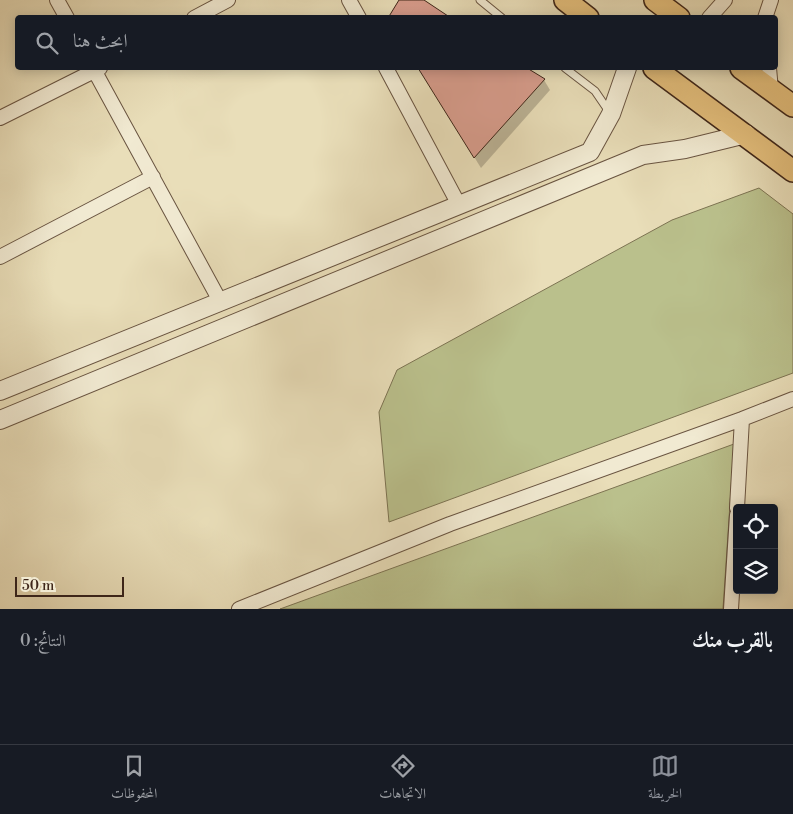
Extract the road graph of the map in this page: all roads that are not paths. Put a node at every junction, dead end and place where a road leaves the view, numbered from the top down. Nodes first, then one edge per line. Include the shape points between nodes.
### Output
1 (57, 0) edge
2 (228, 0) edge
3 (349, 0) edge
4 (480, 0) edge
5 (565, 0) edge
6 (655, 0) edge
7 (725, 0) edge
8 (771, 0) edge
9 (64, 15) edge
10 (200, 15) edge
11 (357, 15) edge
12 (498, 15) edge
13 (584, 15) edge
14 (675, 15) edge
15 (712, 15) edge
16 (766, 15) edge
17 (92, 70) edge
18 (97, 70) edge
19 (387, 70) edge
20 (568, 70) edge
21 (626, 70) edge
22 (657, 70) edge
23 (744, 70) edge
24 (769, 70) edge
25 (771, 90) junction
26 (793, 106) edge
27 (611, 114) junction
28 (0, 118) edge
29 (746, 134) junction
30 (793, 170) edge
31 (153, 177) junction
32 (459, 205) junction
33 (0, 257) edge
34 (220, 301) junction
35 (0, 391) edge
36 (793, 399) edge
37 (0, 420) edge
38 (742, 420) junction
39 (737, 504) edge
40 (735, 549) edge
41 (239, 609) edge
42 (732, 609) edge

1 - 9 street
2 - 10 street
3 - 11 street
4 - 12 lane
5 - 13 main road
6 - 14 main road
7 - 15 street
8 - 16 street
17 - 28 street
18 - 31 street
19 - 32 street
20 - 27 lane via 595,91
21 - 27 street
22 - 29 main road
23 - 25 main road
24 - 25 street
25 - 26 main road
27 - 32 street via 590,152
29 - 30 main road
29 - 37 street via 644,155
31 - 33 street
31 - 34 street
32 - 34 street
34 - 35 street
36 - 38 street
38 - 39 street
38 - 41 street via 450,524
40 - 42 street

